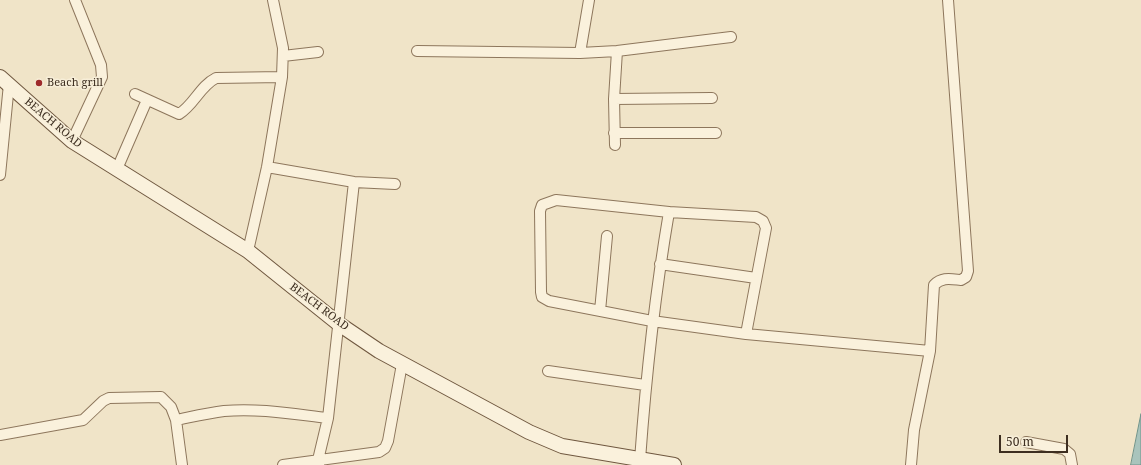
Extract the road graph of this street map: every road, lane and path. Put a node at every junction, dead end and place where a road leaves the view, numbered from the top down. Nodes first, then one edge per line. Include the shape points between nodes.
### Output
1 (76, 0) edge
2 (273, 0) edge
3 (589, 0) edge
4 (948, 0) edge
5 (731, 37) dead end
6 (417, 51) dead end
7 (617, 51) junction
8 (318, 52) dead end
9 (580, 53) junction
10 (283, 56) junction
11 (282, 76) junction
12 (5, 81) edge
13 (135, 94) dead end
14 (712, 98) dead end
15 (614, 99) junction
16 (147, 100) junction
17 (614, 133) junction
18 (716, 133) dead end
19 (72, 141) junction
20 (615, 145) dead end
21 (267, 167) junction
22 (117, 170) junction
23 (0, 175) edge
24 (354, 182) junction
25 (395, 184) dead end
26 (669, 212) junction
27 (607, 236) dead end
28 (248, 251) junction
29 (660, 264) junction
30 (756, 278) junction
31 (600, 311) junction
32 (652, 321) junction
33 (339, 324) junction
34 (746, 334) junction
35 (930, 351) junction
36 (402, 364) junction
37 (548, 371) dead end
38 (645, 385) junction
39 (328, 418) junction
40 (176, 420) junction
41 (0, 435) edge
42 (1026, 442) dead end
43 (640, 460) junction
44 (318, 462) edge
45 (182, 465) edge
46 (283, 465) edge
47 (674, 465) edge
48 (911, 465) edge
49 (1072, 465) edge

1 - 19 street via 101,65 102,76
2 - 10 street
3 - 9 street
4 - 35 street via 968,271 961,280 946,278 934,285
5 - 7 street
6 - 9 street
7 - 9 street
7 - 15 street
8 - 10 street
10 - 11 street
11 - 16 street via 216,78 209,81 186,110 179,114
11 - 21 street
12 - 19 main road, BEACH ROAD
12 - 23 street
13 - 16 street
14 - 15 street
15 - 17 street
16 - 22 street
17 - 18 street
17 - 20 street
19 - 22 main road, BEACH ROAD
21 - 24 street
21 - 28 street
22 - 28 main road, BEACH ROAD
24 - 25 street
24 - 33 street
26 - 29 street
26 - 30 street via 756,217 763,221 766,228
26 - 31 street via 556,200 542,206 542,297 549,301
27 - 31 street
28 - 33 main road, BEACH ROAD
29 - 30 street
29 - 32 street
30 - 34 street
31 - 32 street
32 - 34 street
32 - 38 street
33 - 36 main road, BEACH ROAD
33 - 39 street
34 - 35 street via 787,340
35 - 48 street via 914,430
36 - 43 main road, BEACH ROAD via 529,432 562,446
36 - 44 street via 385,448 379,452
37 - 38 street
38 - 43 street
39 - 40 street via 268,410 244,410 222,411
39 - 44 street
40 - 41 street via 171,408 161,397 109,398 83,420
40 - 45 street
42 - 49 street via 1064,449 1070,454
43 - 47 main road, BEACH ROAD
44 - 46 street

